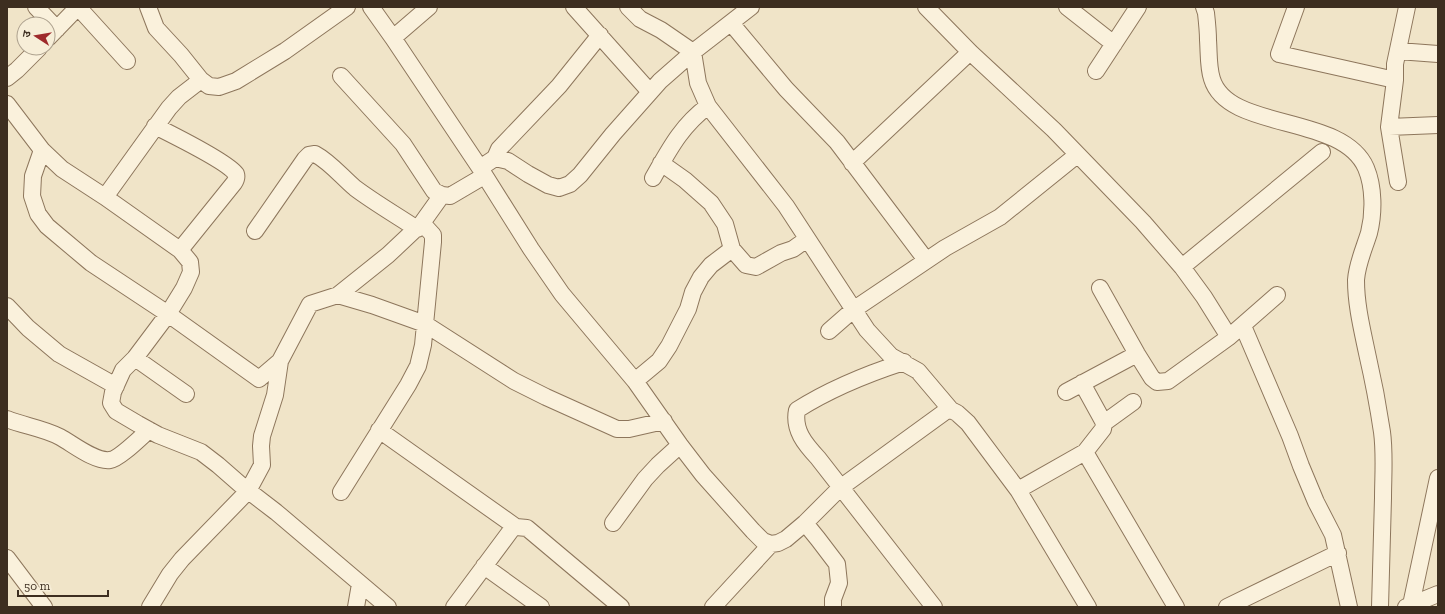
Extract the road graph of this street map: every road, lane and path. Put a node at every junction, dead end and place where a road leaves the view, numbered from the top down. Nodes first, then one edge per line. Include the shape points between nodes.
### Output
1 (36, 7) edge
2 (78, 7) edge
3 (148, 7) edge
4 (347, 7) edge
5 (371, 7) edge
6 (429, 7) edge
7 (574, 7) edge
8 (628, 7) edge
9 (926, 7) edge
10 (1138, 7) edge
11 (1204, 7) edge
12 (1296, 7) edge
13 (1407, 7) edge
14 (1068, 8) edge
15 (740, 13) edge
16 (42, 16) edge
17 (56, 31) edge
18 (600, 35) junction
19 (393, 38) junction
20 (1114, 44) junction
21 (1398, 51) junction
22 (693, 52) junction
23 (970, 52) junction
24 (1438, 54) edge
25 (30, 56) edge
26 (127, 61) dead end
27 (1096, 71) dead end
28 (341, 76) dead end
29 (7, 78) edge
30 (201, 80) junction
31 (1395, 80) junction
32 (650, 92) junction
33 (7, 104) edge
34 (708, 106) junction
35 (1438, 125) edge
36 (155, 126) junction
37 (1389, 127) junction
38 (42, 150) junction
39 (1322, 152) dead end
40 (1077, 155) junction
41 (495, 158) junction
42 (661, 163) junction
43 (852, 163) junction
44 (482, 172) junction
45 (653, 178) dead end
46 (1398, 182) dead end
47 (442, 195) junction
48 (105, 197) junction
49 (419, 226) junction
50 (255, 231) dead end
51 (807, 239) junction
52 (732, 249) junction
53 (180, 250) junction
54 (926, 260) junction
55 (1182, 267) junction
56 (1100, 288) dead end
57 (338, 295) junction
58 (1277, 295) dead end
59 (7, 306) edge
60 (853, 310) junction
61 (168, 314) junction
62 (425, 324) junction
63 (1243, 326) junction
64 (829, 331) dead end
65 (1229, 337) junction
66 (1137, 354) junction
67 (135, 358) junction
68 (280, 361) junction
69 (904, 362) junction
70 (635, 381) junction
71 (1082, 383) junction
72 (116, 386) junction
73 (1066, 392) dead end
74 (186, 394) dead end
75 (1133, 402) dead end
76 (951, 410) junction
77 (7, 420) edge
78 (664, 421) junction
79 (1104, 423) junction
80 (149, 430) junction
81 (379, 430) junction
82 (680, 445) junction
83 (1085, 452) junction
84 (1438, 478) edge
85 (840, 488) junction
86 (1018, 490) junction
87 (248, 491) junction
88 (341, 492) dead end
89 (613, 523) dead end
90 (805, 523) junction
91 (516, 527) junction
92 (771, 544) junction
93 (1338, 553) junction
94 (7, 558) edge
95 (484, 566) junction
96 (360, 584) junction
97 (1438, 594) edge
98 (354, 605) edge
99 (1408, 606) edge
100 (44, 607) edge
101 (150, 607) edge
102 (388, 607) edge
103 (454, 607) edge
104 (541, 607) edge
105 (621, 607) edge
106 (713, 607) edge
107 (833, 607) edge
108 (934, 607) edge
109 (1088, 607) edge
110 (1176, 607) edge
111 (1227, 607) edge
112 (1349, 607) edge
113 (1380, 607) edge

1 - 16 street
2 - 17 street
2 - 26 street
3 - 30 street via 156,28
4 - 30 street via 285,51 236,81 219,87 209,86
5 - 19 street
6 - 19 street
7 - 18 street
8 - 22 street via 640,19
9 - 23 street
10 - 20 street
11 - 113 street via 1209,64 1219,94 1228,102 1255,114 1334,138 1347,145 1366,167 1373,208 1356,279 1358,313 1382,434
12 - 31 street via 1279,54
13 - 21 street
14 - 20 street
15 - 22 street
15 - 43 street via 786,90 837,142
18 - 32 street
18 - 41 street via 559,86 499,149
19 - 44 street
20 - 27 street
21 - 24 street
21 - 31 street
22 - 32 street
22 - 34 street via 698,83
23 - 40 street via 1054,130
23 - 43 street
25 - 29 street
28 - 47 street via 402,144 434,191
30 - 36 street via 179,97
31 - 37 street
32 - 41 street via 570,184 560,188 548,185 508,160
33 - 38 street
34 - 42 street via 682,130
34 - 51 street via 786,206
35 - 37 street
36 - 48 street
36 - 53 street via 209,155 232,170 237,179
37 - 46 street
38 - 48 street via 71,176
38 - 61 street via 33,176 32,196 38,214 47,226 91,263
39 - 55 street
40 - 54 street via 1000,217
40 - 55 street via 1144,222
41 - 44 street
42 - 45 street
42 - 52 street via 711,203 725,224
43 - 54 street
44 - 47 street via 456,194
44 - 70 street via 562,294
47 - 49 street
48 - 53 street
49 - 50 street via 378,204 315,154 309,155
49 - 57 street
49 - 62 street via 433,235
51 - 52 street via 793,249 780,253 756,267 746,265
51 - 60 street
52 - 70 street via 711,265 701,277 669,346 659,361
53 - 61 street via 190,262 191,272
54 - 60 street
55 - 65 street
56 - 66 street
57 - 62 street
57 - 68 street via 310,304
58 - 63 street
59 - 72 street via 59,354
60 - 64 street
60 - 69 street via 879,344 891,356
61 - 67 street
61 - 68 street via 258,379
62 - 78 street via 514,381 617,429 629,429
62 - 81 street via 418,366
63 - 65 street
63 - 93 street
65 - 66 street via 1163,382 1157,382 1152,378
66 - 71 street
67 - 72 street via 124,370
67 - 74 street
68 - 87 street via 275,395 262,436 262,465
69 - 76 street via 925,378
69 - 85 street via 852,381 797,410 797,430
70 - 78 street
71 - 73 street
71 - 79 street
72 - 80 street via 111,403 116,410
75 - 79 street
76 - 85 street via 946,411
76 - 86 street via 968,423
77 - 80 street via 59,436 88,454 110,460
78 - 82 street
79 - 83 street via 1103,429
80 - 87 street via 201,452
81 - 88 street
81 - 91 street
82 - 89 street via 658,465
82 - 92 street via 752,531 763,541
83 - 86 street
83 - 110 street
84 - 99 street
85 - 90 street
85 - 108 street
86 - 109 street
87 - 96 street
87 - 101 street via 182,559
90 - 92 street via 786,539
90 - 107 street via 837,564 839,583
91 - 95 street
91 - 105 street via 527,528
92 - 106 street
93 - 111 street
93 - 112 street
94 - 100 street
95 - 103 street
95 - 104 street
96 - 98 street
96 - 102 street
97 - 99 street

